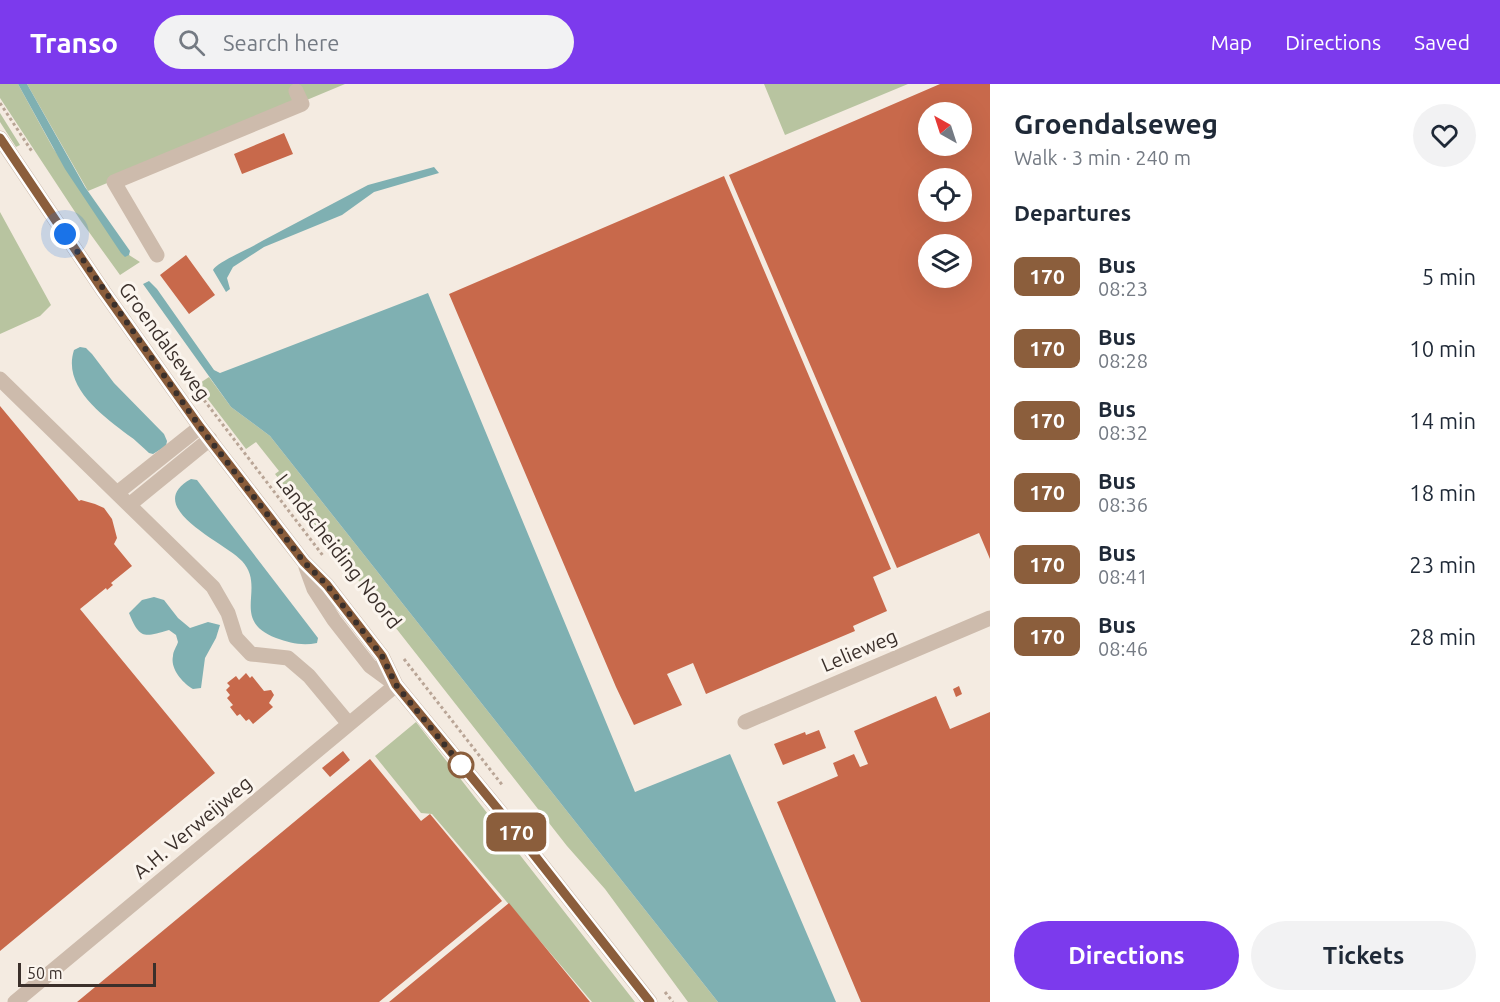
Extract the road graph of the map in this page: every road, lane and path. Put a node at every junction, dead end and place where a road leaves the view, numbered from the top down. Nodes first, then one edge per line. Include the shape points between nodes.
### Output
1 (296, 91) dead end
2 (0, 103) edge
3 (0, 138) edge
4 (33, 153) dead end
5 (157, 255) dead end
6 (0, 379) edge
7 (201, 396) dead end
8 (200, 427) junction
9 (210, 439) junction
10 (117, 493) junction
11 (129, 505) junction
12 (328, 561) dead end
13 (990, 618) edge
14 (399, 653) dead end
15 (396, 685) junction
16 (745, 722) dead end
17 (349, 724) junction
18 (509, 794) dead end
19 (660, 985) dead end
20 (15, 1002) edge
21 (650, 1002) edge
22 (673, 1002) edge

1 - 5 street via 302,104 114,182
2 - 4 path
3 - 8 street, Groendalseweg
6 - 10 street
7 - 12 path, Landscheiding Noord
8 - 9 street, Groendalseweg
8 - 10 street
9 - 11 street
9 - 15 street, Groendalseweg via 304,562 314,589 334,620 370,666
10 - 11 street
11 - 17 street via 213,587 236,638 251,654 288,658 309,676
13 - 16 street, Lelieweg
14 - 18 path, Landscheiding Noord
15 - 17 street, A.H. Verweijweg
15 - 21 street, Groendalseweg
17 - 20 street, A.H. Verweijweg
19 - 22 path

